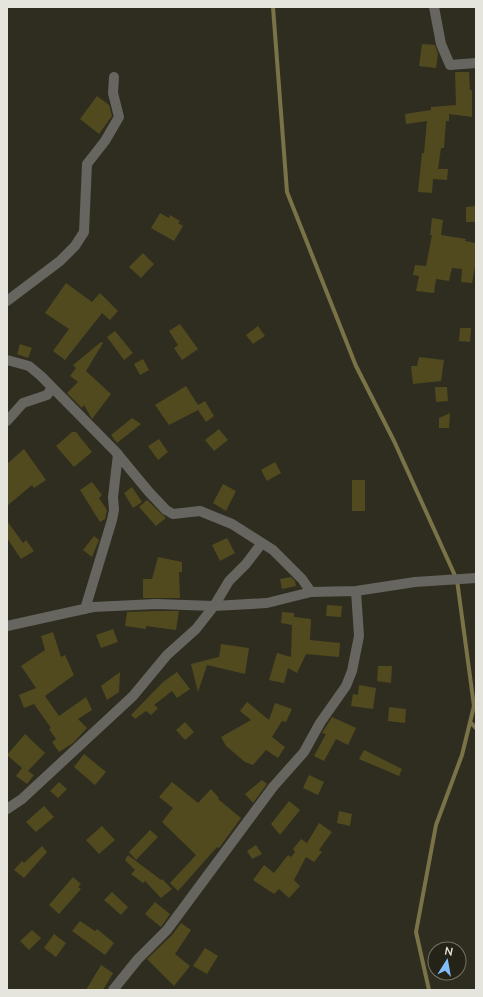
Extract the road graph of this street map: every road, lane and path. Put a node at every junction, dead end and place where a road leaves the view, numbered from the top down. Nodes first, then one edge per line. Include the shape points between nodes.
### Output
1 (434, 7) edge
2 (476, 63) edge
3 (114, 77) dead end
4 (7, 301) edge
5 (7, 360) edge
6 (52, 388) junction
7 (7, 421) edge
8 (118, 454) junction
9 (262, 543) junction
10 (476, 578) edge
11 (356, 591) junction
12 (311, 592) junction
13 (214, 606) junction
14 (85, 609) junction
15 (7, 626) edge
16 (7, 809) edge
17 (113, 990) edge

1 - 2 street via 441,44 450,65
3 - 4 street via 113,93 119,117 87,164 84,232 60,262
5 - 6 street via 29,366
6 - 7 street via 46,395 23,403
6 - 8 street
8 - 9 street via 166,510 173,514 200,511 232,524
8 - 14 street via 112,520
9 - 12 street via 273,550 302,579
9 - 13 street via 229,581
10 - 11 street via 415,582
11 - 12 street
11 - 17 street via 359,636 354,664 346,686 304,752 273,787 167,930 138,959
12 - 13 street via 267,603
13 - 14 street via 156,604
13 - 16 street via 196,629 167,655 133,696 22,799
14 - 15 street

